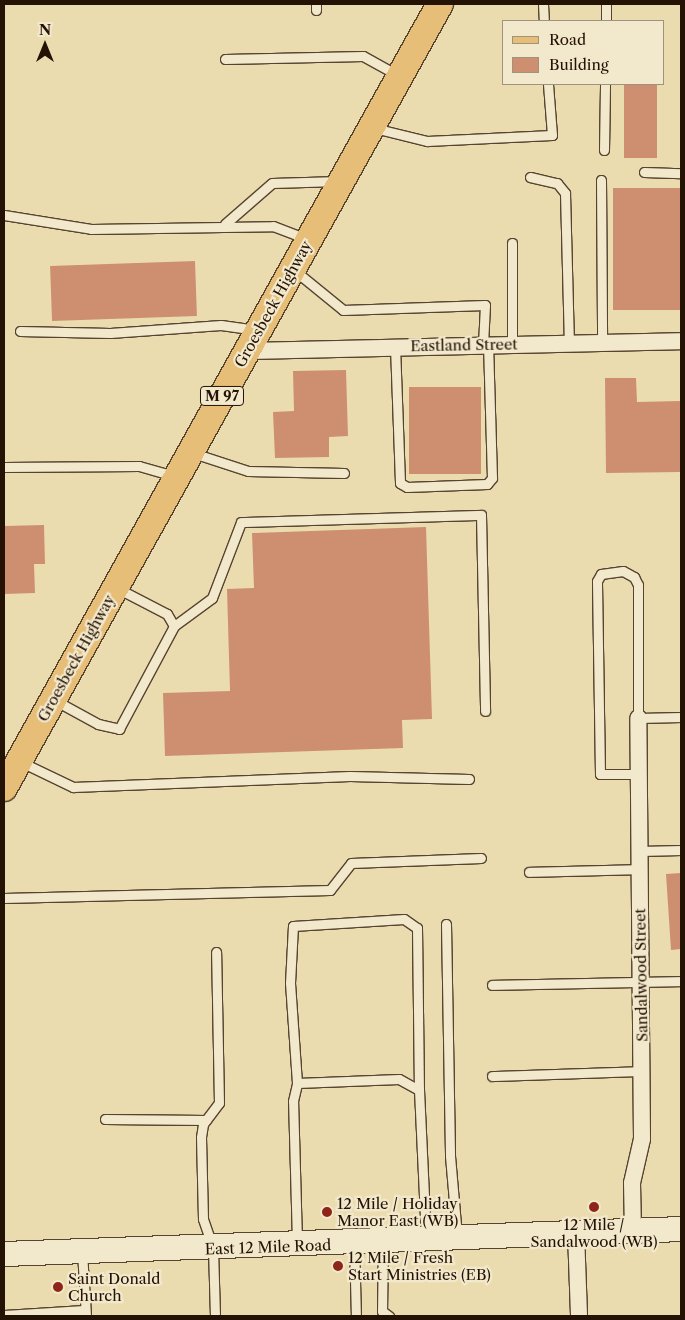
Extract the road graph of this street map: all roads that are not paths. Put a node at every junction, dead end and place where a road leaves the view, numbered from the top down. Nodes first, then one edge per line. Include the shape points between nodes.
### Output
1 (440, 4) edge
2 (543, 4) edge
3 (606, 4) edge
4 (544, 20) edge
5 (606, 20) edge
6 (225, 59) dead end
7 (400, 76) junction
8 (548, 85) edge
9 (605, 85) edge
10 (371, 128) junction
11 (604, 150) dead end
12 (644, 172) dead end
13 (681, 173) edge
14 (530, 177) dead end
15 (601, 180) dead end
16 (341, 181) junction
17 (4, 216) edge
18 (225, 224) junction
19 (309, 240) junction
20 (512, 243) dead end
21 (292, 269) junction
22 (20, 331) dead end
23 (252, 341) junction
24 (681, 341) edge
25 (602, 343) junction
26 (512, 344) junction
27 (569, 344) junction
28 (486, 345) junction
29 (394, 346) junction
30 (190, 452) junction
31 (4, 467) edge
32 (344, 473) dead end
33 (177, 477) junction
34 (115, 588) junction
35 (174, 626) junction
36 (53, 699) junction
37 (485, 711) dead end
38 (681, 717) edge
39 (638, 718) junction
40 (19, 761) junction
41 (639, 774) junction
42 (468, 779) dead end
43 (4, 788) edge
44 (681, 850) edge
45 (640, 851) junction
46 (482, 858) dead end
47 (640, 869) junction
48 (528, 872) dead end
49 (4, 898) edge
50 (446, 924) dead end
51 (216, 952) dead end
52 (681, 981) edge
53 (642, 982) junction
54 (492, 985) dead end
55 (642, 1071) junction
56 (492, 1076) dead end
57 (297, 1084) junction
58 (419, 1090) junction
59 (105, 1119) dead end
60 (206, 1120) junction
61 (681, 1229) edge
62 (633, 1231) junction
63 (576, 1233) junction
64 (457, 1236) junction
65 (426, 1237) junction
66 (383, 1238) junction
67 (354, 1239) junction
68 (297, 1246) junction
69 (213, 1248) junction
70 (82, 1252) junction
71 (4, 1254) edge
72 (85, 1313) edge
73 (384, 1314) edge
74 (4, 1315) edge
75 (23, 1315) edge
76 (215, 1316) edge
77 (356, 1316) edge
78 (579, 1316) edge

1 - 7 main road, Groesbeck Highway / M 97
2 - 4 lane
3 - 5 lane
6 - 7 lane via 363,56
7 - 10 main road, Groesbeck Highway / M 97
8 - 10 lane via 552,134 427,141
9 - 11 lane
10 - 16 main road, Groesbeck Highway / M 97
12 - 13 lane
14 - 27 lane via 557,182 565,193
15 - 25 lane
16 - 18 lane via 272,183
16 - 19 main road, Groesbeck Highway / M 97
17 - 18 lane via 91,229
18 - 19 lane via 273,226
19 - 21 main road, Groesbeck Highway / M 97
20 - 26 lane
21 - 23 main road, Groesbeck Highway / M 97
21 - 28 lane via 343,310 485,305
22 - 23 lane via 110,333 221,325
23 - 29 street, Eastland Street
23 - 30 main road, Groesbeck Highway / M 97
24 - 25 street, Eastland Street
25 - 27 street, Eastland Street
26 - 27 street, Eastland Street
26 - 28 street, Eastland Street
28 - 29 street, Eastland Street
28 - 29 lane via 492,478 487,484 407,486 400,483
30 - 32 lane via 248,471
30 - 33 main road, Groesbeck Highway / M 97
31 - 33 lane via 139,466
33 - 34 main road, Groesbeck Highway / M 97
34 - 35 lane via 167,614
34 - 36 main road, Groesbeck Highway / M 97
35 - 36 lane via 119,729 98,724
35 - 37 lane via 212,598 242,522 481,515
36 - 40 main road, Groesbeck Highway / M 97
38 - 39 lane
39 - 41 street, Sandalwood Street
39 - 41 lane via 638,585 634,577 611,571 596,581 600,774
40 - 42 lane via 73,787 350,776
40 - 43 main road, Groesbeck Highway / M 97
41 - 45 street, Sandalwood Street
44 - 45 lane
45 - 47 street, Sandalwood Street
46 - 49 lane via 351,863 330,890
47 - 48 lane
47 - 53 street, Sandalwood Street
50 - 64 lane via 450,1156
51 - 60 lane via 219,1103
52 - 53 lane
53 - 54 lane
53 - 55 street, Sandalwood Street
55 - 56 lane
55 - 62 street, Sandalwood Street via 642,1139 632,1183
57 - 58 lane via 399,1079
57 - 58 lane via 290,983 293,926 404,919 417,928
57 - 68 lane via 293,1101
58 - 65 lane
59 - 60 lane
60 - 69 lane via 201,1137 203,1219
61 - 62 main road, East 12 Mile Road
62 - 63 main road, East 12 Mile Road
63 - 64 main road, East 12 Mile Road
63 - 78 street
64 - 65 main road, East 12 Mile Road
65 - 66 main road, East 12 Mile Road
66 - 67 main road, East 12 Mile Road
66 - 73 lane
67 - 68 main road, East 12 Mile Road
67 - 77 lane
68 - 69 main road, East 12 Mile Road
69 - 70 main road, East 12 Mile Road
69 - 76 lane
70 - 71 main road, East 12 Mile Road
70 - 72 lane
72 - 75 lane
74 - 75 lane

